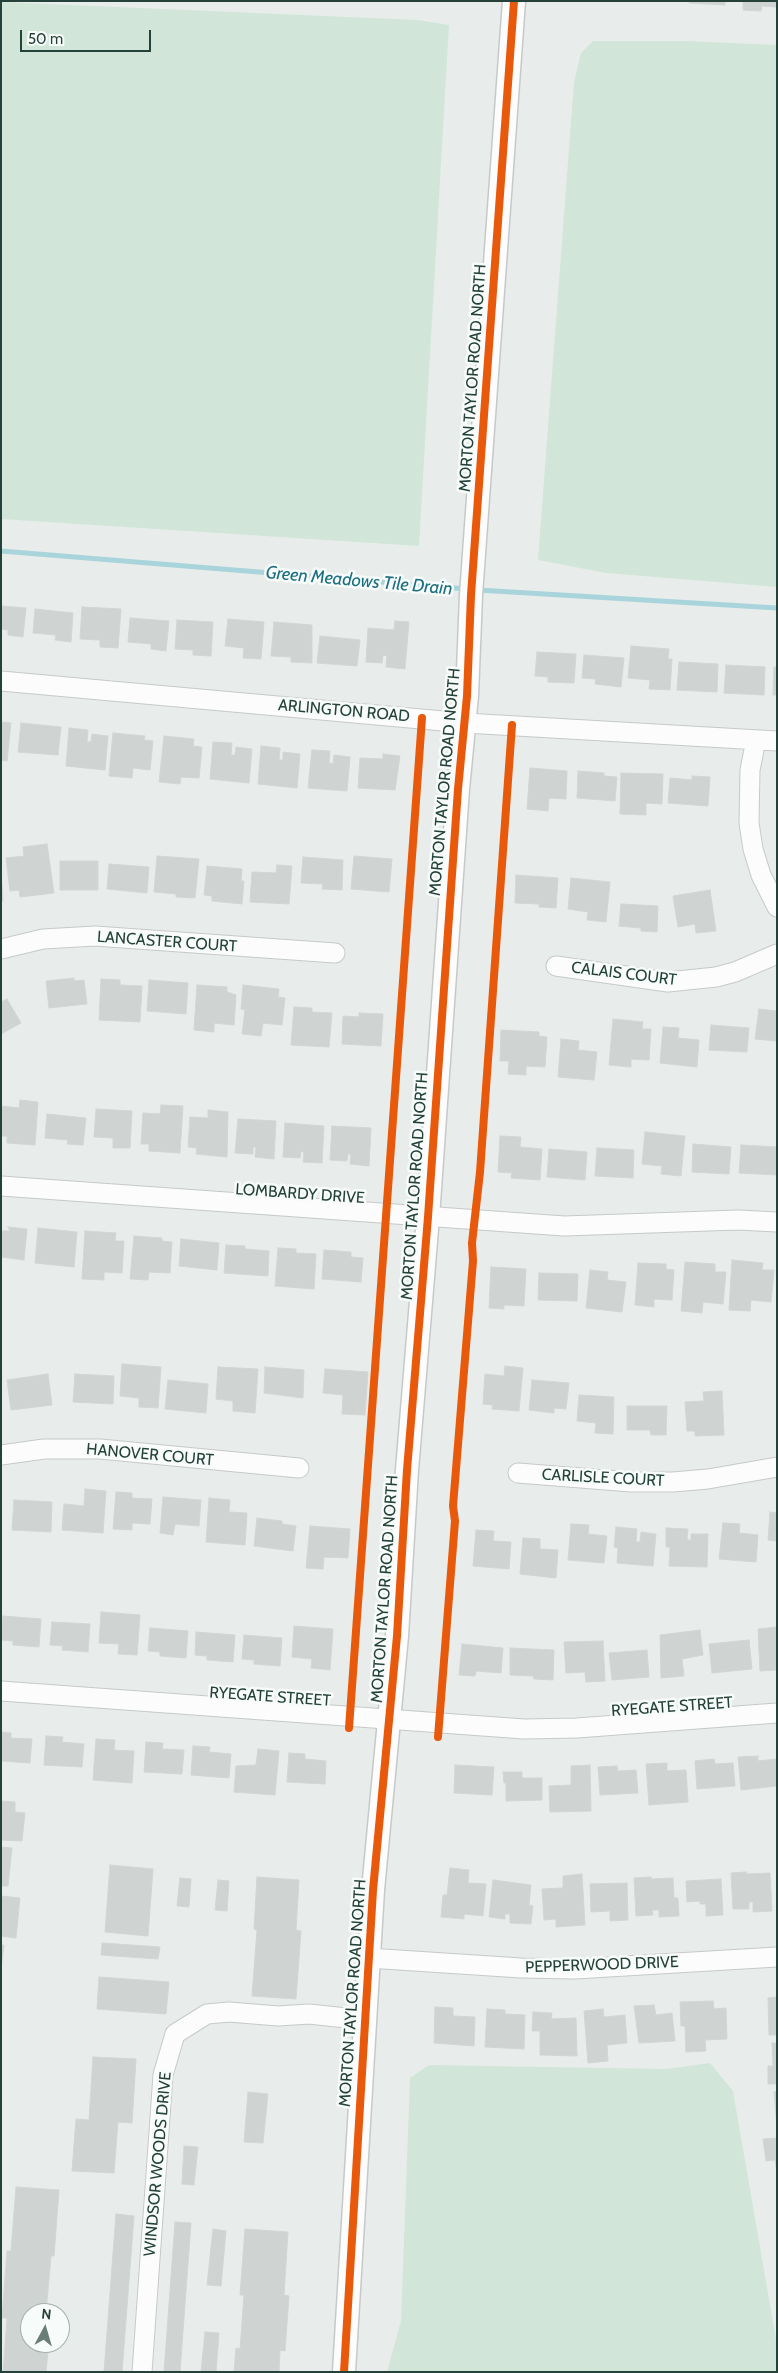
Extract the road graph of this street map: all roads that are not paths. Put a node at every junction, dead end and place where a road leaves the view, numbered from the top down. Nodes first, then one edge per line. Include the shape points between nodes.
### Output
1 (514, 1) edge
2 (1, 681) edge
3 (465, 723) junction
4 (756, 740) junction
5 (777, 741) edge
6 (777, 907) edge
7 (1, 949) edge
8 (335, 953) dead end
9 (777, 954) edge
10 (556, 966) dead end
11 (1, 1186) edge
12 (428, 1216) junction
13 (777, 1222) edge
14 (1, 1455) edge
15 (777, 1467) edge
16 (299, 1468) dead end
17 (518, 1473) dead end
18 (1, 1691) edge
19 (777, 1713) edge
20 (390, 1719) junction
21 (777, 1957) edge
22 (368, 1958) junction
23 (365, 2020) junction
24 (142, 2372) edge
25 (344, 2372) edge

1 - 3 street, MORTON TAYLOR ROAD NORTH
2 - 3 street, ARLINGTON ROAD
3 - 4 street, ARLINGTON ROAD
3 - 12 street, MORTON TAYLOR ROAD NORTH via 454,835
4 - 5 street, ARLINGTON ROAD
4 - 6 street via 750,770 749,823 761,875
7 - 8 street, LANCASTER COURT via 43,939 95,936
9 - 10 street, CALAIS COURT via 716,977 668,982
11 - 12 street, LOMBARDY DRIVE
12 - 13 street, LOMBARDY DRIVE via 564,1226 738,1220
12 - 20 street, MORTON TAYLOR ROAD NORTH
14 - 16 street, HANOVER COURT via 44,1449 100,1450
15 - 17 street, CARLISLE COURT via 673,1482
18 - 20 street, RYEGATE STREET
19 - 20 street, RYEGATE STREET via 545,1729
20 - 22 street, MORTON TAYLOR ROAD NORTH
21 - 22 street, PEPPERWOOD DRIVE via 575,1969
22 - 23 street, MORTON TAYLOR ROAD NORTH
23 - 24 street, WINDSOR WOODS DRIVE via 309,2014 278,2016 229,2012 207,2014 175,2034 163,2075
23 - 25 street, MORTON TAYLOR ROAD NORTH

